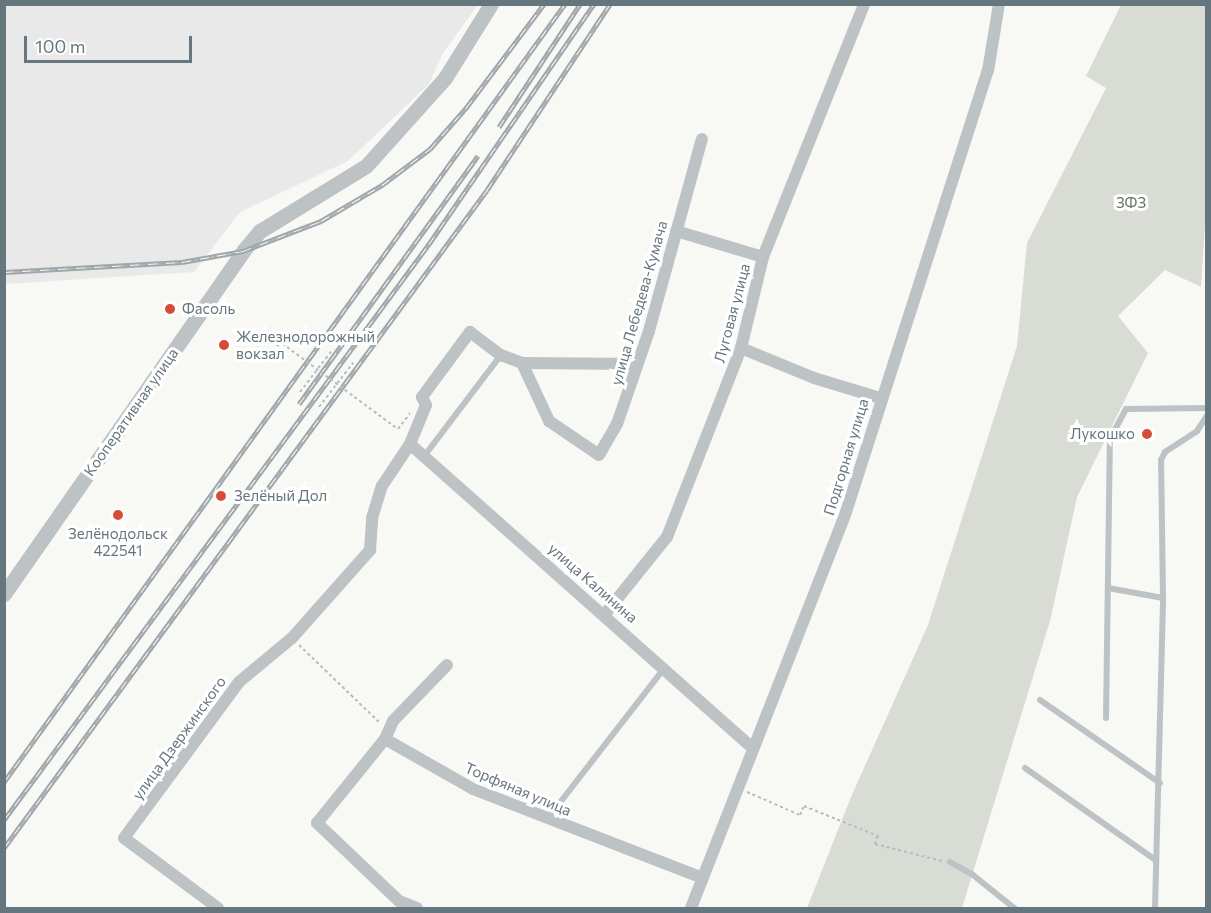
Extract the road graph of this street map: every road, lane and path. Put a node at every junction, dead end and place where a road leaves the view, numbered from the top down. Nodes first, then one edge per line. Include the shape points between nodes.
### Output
1 (491, 4) edge
2 (864, 4) edge
3 (999, 4) edge
4 (702, 139) dead end
5 (676, 231) junction
6 (763, 257) junction
7 (268, 333) dead end
8 (275, 338) junction
9 (279, 346) dead end
10 (741, 348) junction
11 (333, 349) dead end
12 (501, 355) junction
13 (353, 363) dead end
14 (522, 363) junction
15 (636, 364) junction
16 (317, 369) junction
17 (337, 384) junction
18 (300, 392) dead end
19 (880, 398) junction
20 (320, 407) dead end
21 (1206, 408) edge
22 (1206, 417) edge
23 (398, 429) dead end
24 (410, 444) junction
25 (425, 455) junction
26 (1108, 588) junction
27 (4, 594) edge
28 (1163, 598) junction
29 (605, 614) junction
30 (292, 638) junction
31 (447, 665) dead end
32 (665, 667) junction
33 (1040, 700) dead end
34 (1106, 718) dead end
35 (386, 734) junction
36 (753, 748) junction
37 (1025, 768) dead end
38 (747, 781) dead end
39 (1160, 783) junction
40 (548, 818) junction
41 (1154, 859) junction
42 (950, 862) joint
43 (702, 878) junction
44 (396, 905) edge
45 (218, 909) edge
46 (417, 909) edge
47 (691, 909) edge
48 (1014, 909) edge
49 (1155, 909) edge

1 - 27 street, Кооперативная улица via 445,78 366,166 260,231
2 - 6 street, Луговая улица
3 - 19 street, Подгорная улица via 985,82
4 - 5 street, улица Лебедева-Кумача
5 - 6 street
5 - 15 street, улица Лебедева-Кумача via 661,293
6 - 10 street, Луговая улица
7 - 8 path
8 - 9 path via 272,341
8 - 16 path, bridge
10 - 19 street via 814,378
10 - 29 street, Луговая улица via 667,537
11 - 16 path
12 - 14 street, улица Дзержинского
12 - 24 street, улица Дзержинского via 470,332 422,397 426,405
12 - 25 lane
13 - 17 path
14 - 15 street, улица Дзержинского
14 - 15 street, улица Лебедева-Кумача via 549,421 599,455 617,424
16 - 17 path, bridge
16 - 18 path
17 - 20 path
17 - 23 path, bridge
19 - 36 street, Подгорная улица via 846,512
21 - 26 lane via 1126,409 1110,439
22 - 28 lane via 1197,431 1165,452 1161,460
24 - 25 street, улица Калинина
24 - 30 street, улица Дзержинского via 382,486 372,518 369,550
25 - 29 street, улица Калинина
26 - 28 lane
26 - 34 lane
28 - 39 lane
29 - 32 street, улица Калинина
30 - 35 path
30 - 45 street, улица Дзержинского via 239,682 124,838
31 - 35 street
32 - 36 street, улица Калинина
32 - 40 lane
33 - 39 lane
35 - 40 street, Торфяная улица via 473,789
35 - 44 street via 317,823
36 - 43 street, Подгорная улица
37 - 41 lane
38 - 42 path via 744,791 800,815 804,806 878,836 875,844 918,858
39 - 41 lane
40 - 43 street, Торфяная улица
41 - 49 lane
42 - 48 lane via 973,875
43 - 47 street, Подгорная улица
44 - 46 street

